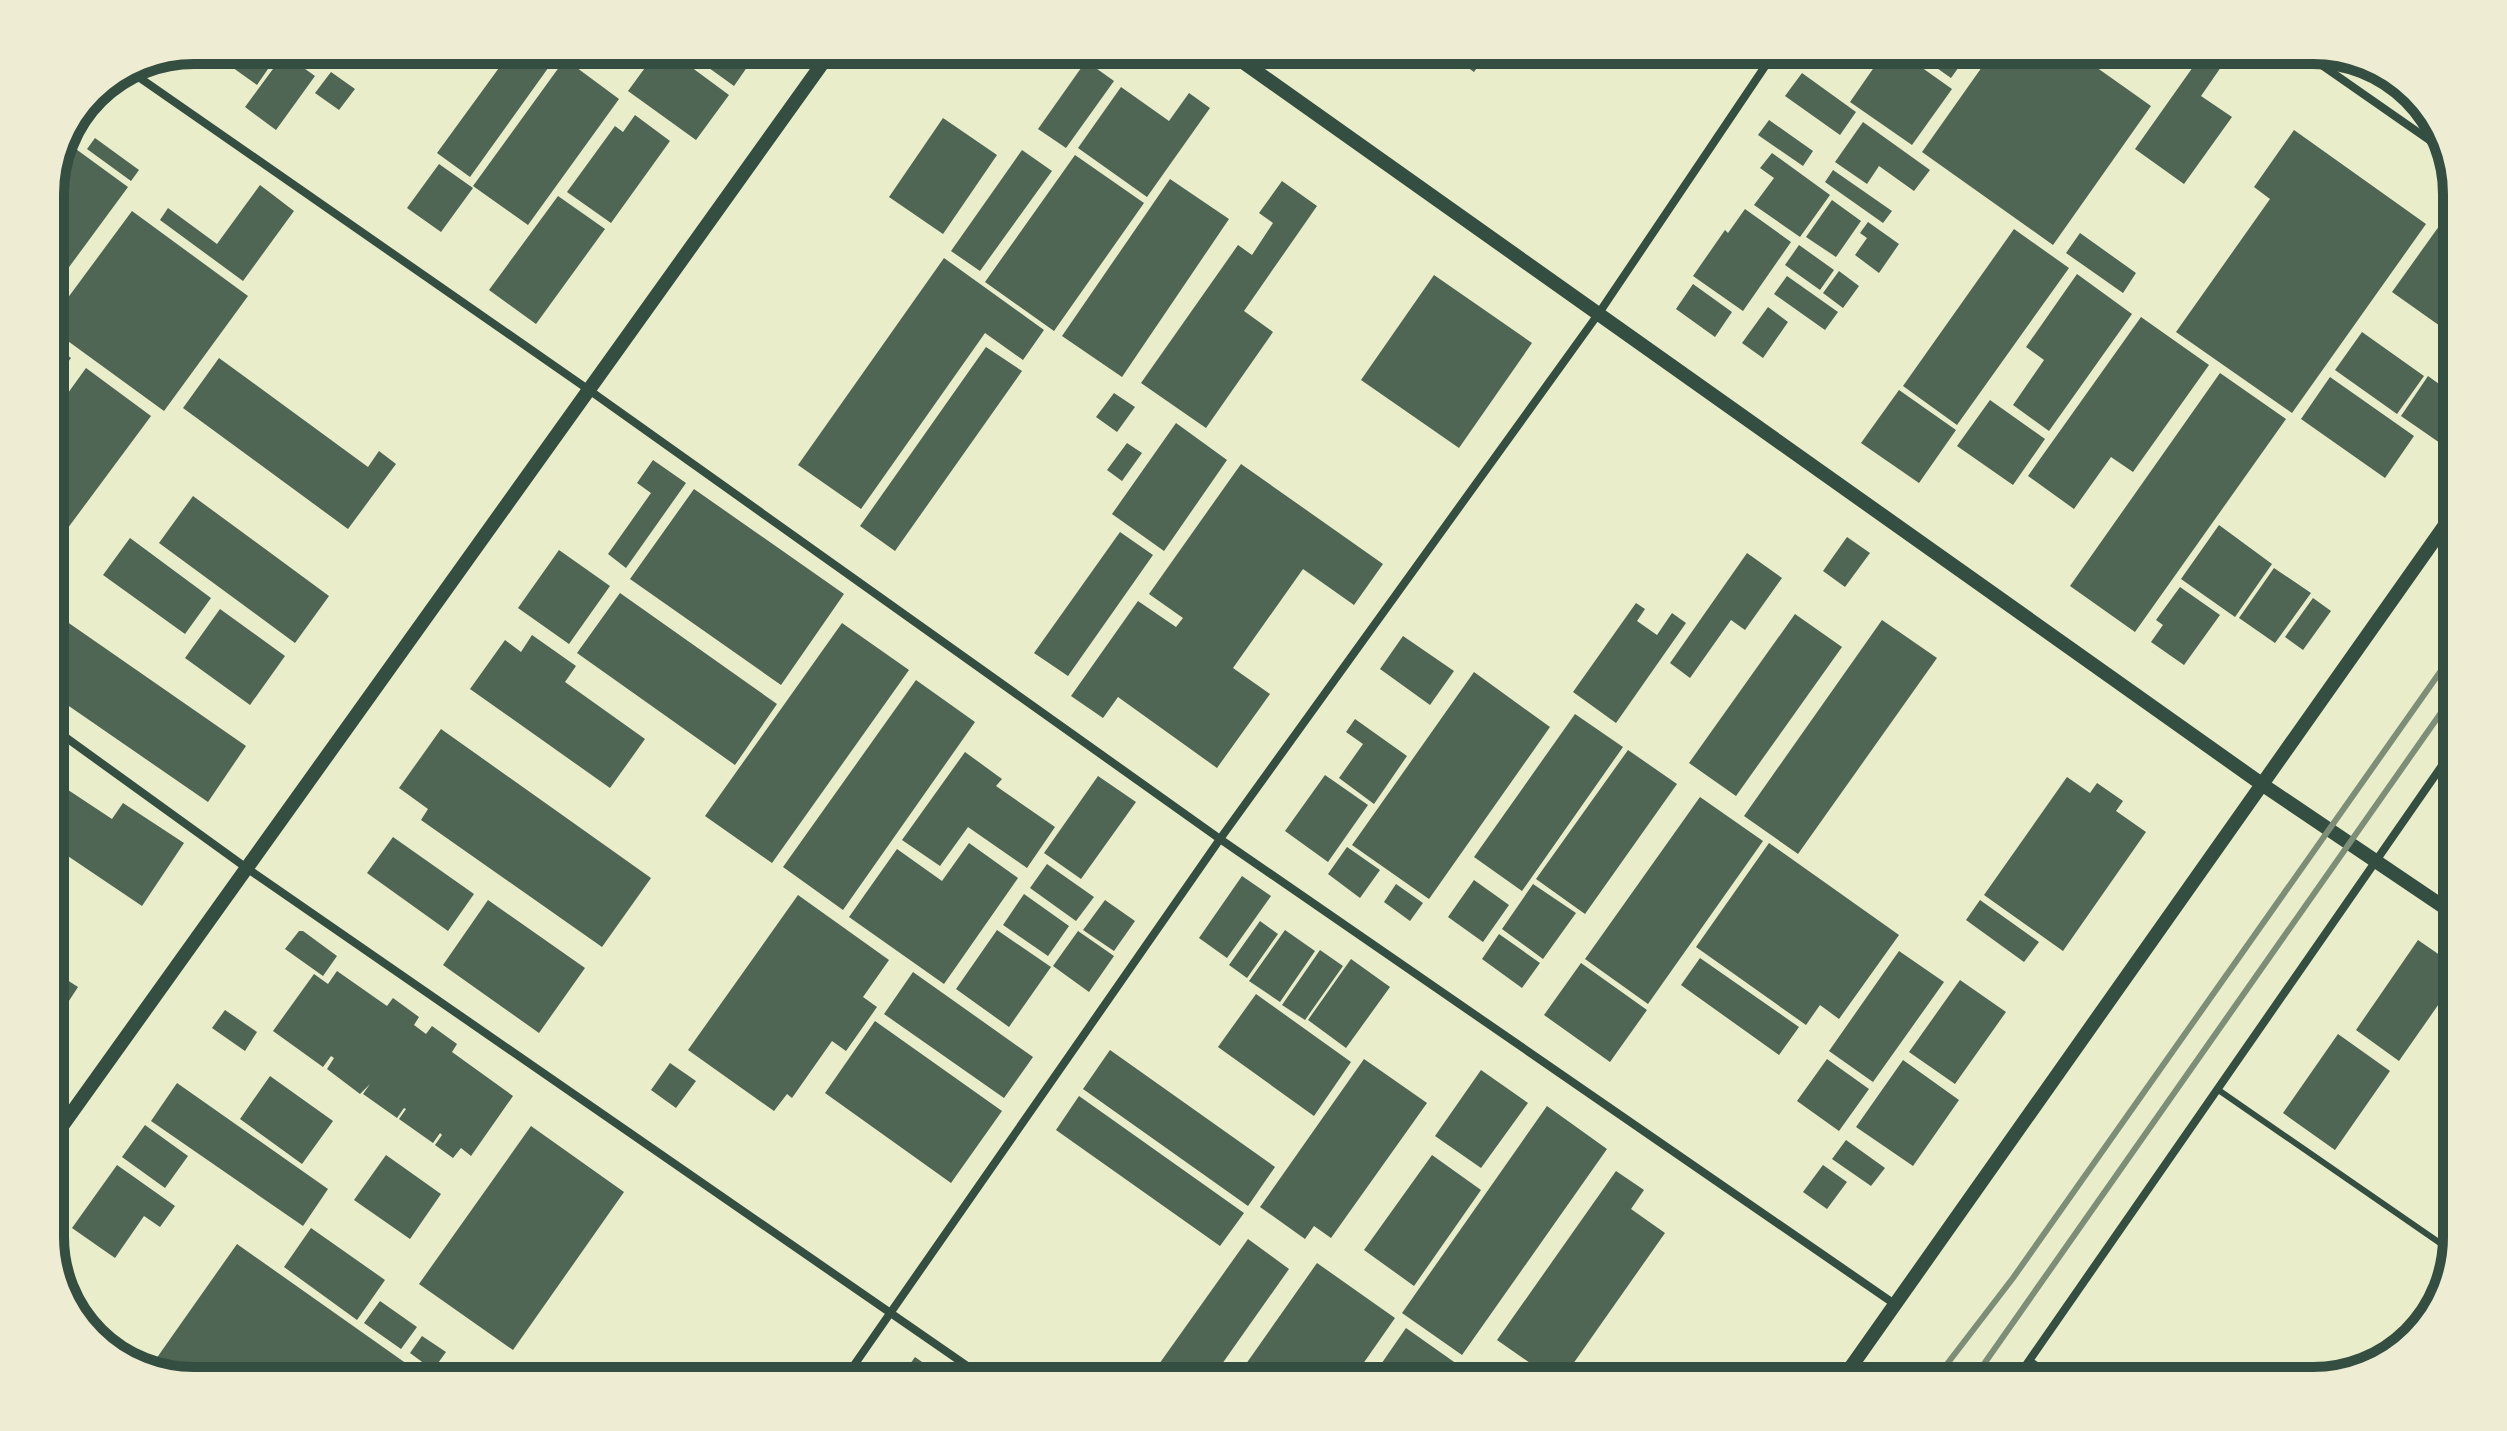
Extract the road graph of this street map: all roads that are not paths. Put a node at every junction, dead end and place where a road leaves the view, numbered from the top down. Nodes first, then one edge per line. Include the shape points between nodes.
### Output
1 (822, 64) edge
2 (1246, 64) edge
3 (1767, 64) edge
4 (2321, 64) edge
5 (138, 77) edge
6 (2432, 142) edge
7 (1599, 313) junction
8 (589, 390) junction
9 (2443, 528) edge
10 (64, 736) edge
11 (2443, 764) edge
12 (2263, 785) junction
13 (1220, 839) junction
14 (2375, 861) junction
15 (248, 869) junction
16 (2443, 907) edge
17 (2217, 1089) junction
18 (64, 1124) edge
19 (2443, 1245) edge
20 (1896, 1306) junction
21 (892, 1314) junction
22 (2029, 1361) junction
23 (853, 1367) edge
24 (969, 1367) edge
25 (1851, 1367) edge
26 (2025, 1367) edge
27 (2038, 1367) edge

1 - 8 street
2 - 7 street
3 - 7 street
4 - 6 street
5 - 8 street
7 - 12 street
7 - 13 street
8 - 13 street
8 - 15 street
9 - 12 street
10 - 15 street
11 - 14 street
12 - 14 street
12 - 20 street
13 - 20 street
13 - 21 street
14 - 16 street
14 - 17 street
15 - 18 street
15 - 21 street
17 - 19 lane
17 - 22 street
20 - 25 street
21 - 23 street
21 - 24 street
22 - 26 street
22 - 27 street

